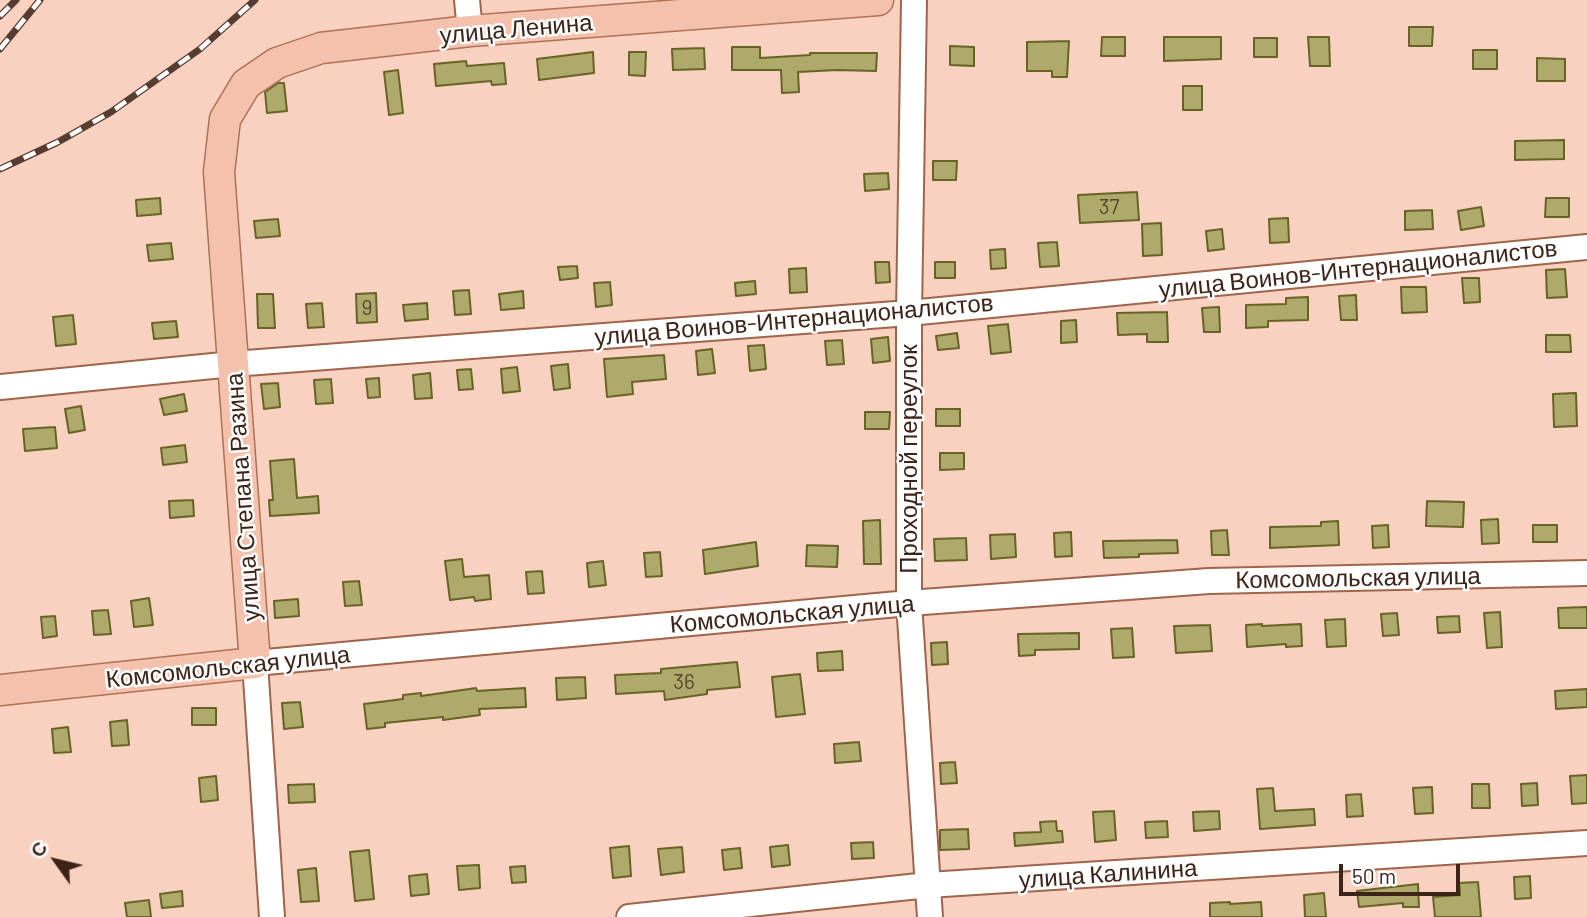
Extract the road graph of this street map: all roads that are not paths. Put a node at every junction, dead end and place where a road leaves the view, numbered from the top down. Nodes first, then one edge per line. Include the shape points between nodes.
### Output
1 (467, 0) edge
2 (878, 0) edge
3 (914, 0) edge
4 (470, 32) junction
5 (225, 119) joint
6 (1587, 247) edge
7 (909, 313) junction
8 (233, 364) junction
9 (0, 387) edge
10 (1587, 573) edge
11 (909, 603) junction
12 (255, 663) junction
13 (0, 690) edge
14 (1587, 842) edge
15 (928, 885) junction
16 (272, 917) edge
17 (629, 917) edge
18 (930, 917) edge

1 - 4 street
2 - 4 main road, улица Ленина
3 - 7 street, Проходной переулок
4 - 5 main road, улица Ленина via 321,48 277,63 246,84
5 - 8 main road, улица Степана Разина via 219,172
6 - 7 street, улица Воинов-Интернационалистов
7 - 8 street, улица Воинов-Интернационалистов
7 - 11 street, Проходной переулок
8 - 9 street, улица Воинов-Интернационалистов
8 - 12 main road, улица Степана Разина
10 - 11 street, Комсомольская улица via 1209,581
11 - 12 street, Комсомольская улица
11 - 15 street, Проходной переулок
12 - 13 main road, Комсомольская улица
12 - 16 street, улица Степана Разина
14 - 15 street, улица Калинина
15 - 17 street, улица Калинина
15 - 18 street, Проходной переулок

